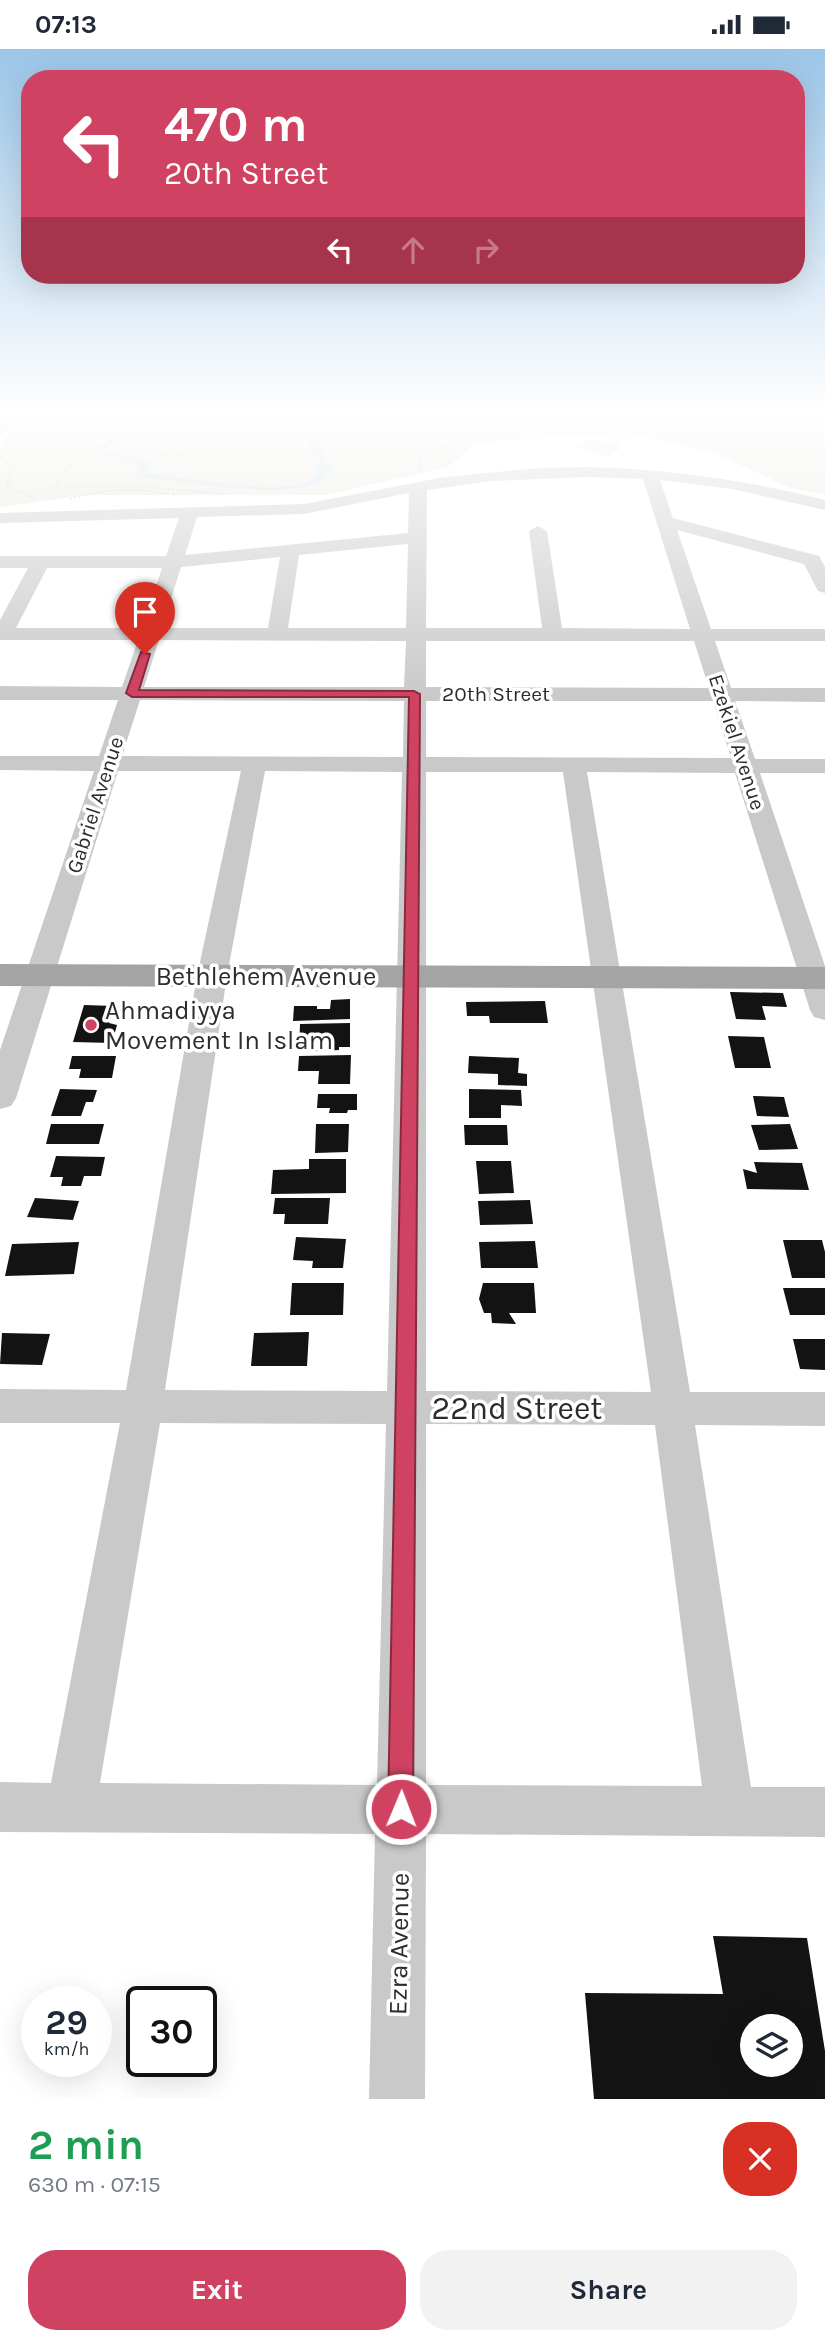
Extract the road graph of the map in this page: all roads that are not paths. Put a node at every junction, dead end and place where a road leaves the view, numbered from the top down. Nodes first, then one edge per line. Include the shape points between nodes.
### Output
1 (149, 508) edge
2 (186, 508) edge
3 (265, 508) edge
4 (309, 508) edge
5 (418, 508) edge
6 (659, 508) edge
7 (0, 518) edge
8 (665, 521) junction
9 (538, 531) dead end
10 (417, 538) junction
11 (290, 551) junction
12 (0, 562) edge
13 (40, 562) junction
14 (174, 562) junction
15 (825, 587) edge
16 (2, 634) edge
17 (151, 634) junction
18 (276, 635) junction
19 (415, 635) junction
20 (552, 635) junction
21 (702, 635) junction
22 (825, 635) edge
23 (0, 693) edge
24 (132, 693) junction
25 (414, 694) junction
26 (722, 694) junction
27 (825, 695) edge
28 (0, 763) edge
29 (108, 763) junction
30 (254, 764) junction
31 (414, 764) junction
32 (574, 765) junction
33 (745, 765) junction
34 (825, 766) edge
35 (0, 975) edge
36 (40, 975) junction
37 (212, 976) junction
38 (411, 977) junction
39 (606, 977) junction
40 (821, 988) edge
41 (0, 1098) edge
42 (0, 1406) edge
43 (143, 1406) junction
44 (406, 1407) junction
45 (673, 1408) junction
46 (825, 1409) edge
47 (0, 1807) edge
48 (71, 1807) junction
49 (401, 1809) junction
50 (730, 1811) junction
51 (825, 1812) edge
52 (397, 2099) edge

1 - 7 street
2 - 14 street, Gabriel Avenue
3 - 4 street
5 - 10 street, Ezra Avenue
6 - 8 street, Ezekiel Avenue
8 - 15 street via 812,560
8 - 21 street, Ezekiel Avenue
9 - 20 street
10 - 11 street
10 - 19 street, Ezra Avenue
11 - 14 street
11 - 18 street
12 - 13 street
13 - 14 street
13 - 16 street
14 - 17 street, Gabriel Avenue
16 - 17 street
17 - 18 street
17 - 24 street, Gabriel Avenue
18 - 19 street
19 - 20 street
19 - 25 street, Ezra Avenue
20 - 21 street
21 - 22 street
21 - 26 street, Ezekiel Avenue
23 - 24 street, 20th Street
24 - 25 street, 20th Street
24 - 29 street, Gabriel Avenue
25 - 26 street, 20th Street
25 - 31 street, Ezra Avenue
26 - 27 street, 20th Street
26 - 33 street, Ezekiel Avenue
28 - 29 street
29 - 30 street
29 - 36 street, Gabriel Avenue
30 - 31 street
30 - 37 street
31 - 32 street
31 - 38 street, Ezra Avenue
32 - 33 street
32 - 39 street
33 - 34 street
33 - 40 street, Ezekiel Avenue
35 - 36 main road, Bethlehem Avenue
36 - 37 main road, Bethlehem Avenue
36 - 41 street, Gabriel Avenue
37 - 38 main road, Bethlehem Avenue
37 - 43 street
38 - 39 main road, Bethlehem Avenue
38 - 44 street, Ezra Avenue
39 - 40 main road, Bethlehem Avenue
39 - 45 street
42 - 43 street, 22nd Street
43 - 44 street, 22nd Street
43 - 48 street
44 - 45 street, 22nd Street
44 - 49 street, Ezra Avenue
45 - 46 street, 22nd Street
45 - 50 street
47 - 48 street
48 - 49 street
49 - 50 street
49 - 52 street, Ezra Avenue
50 - 51 street

